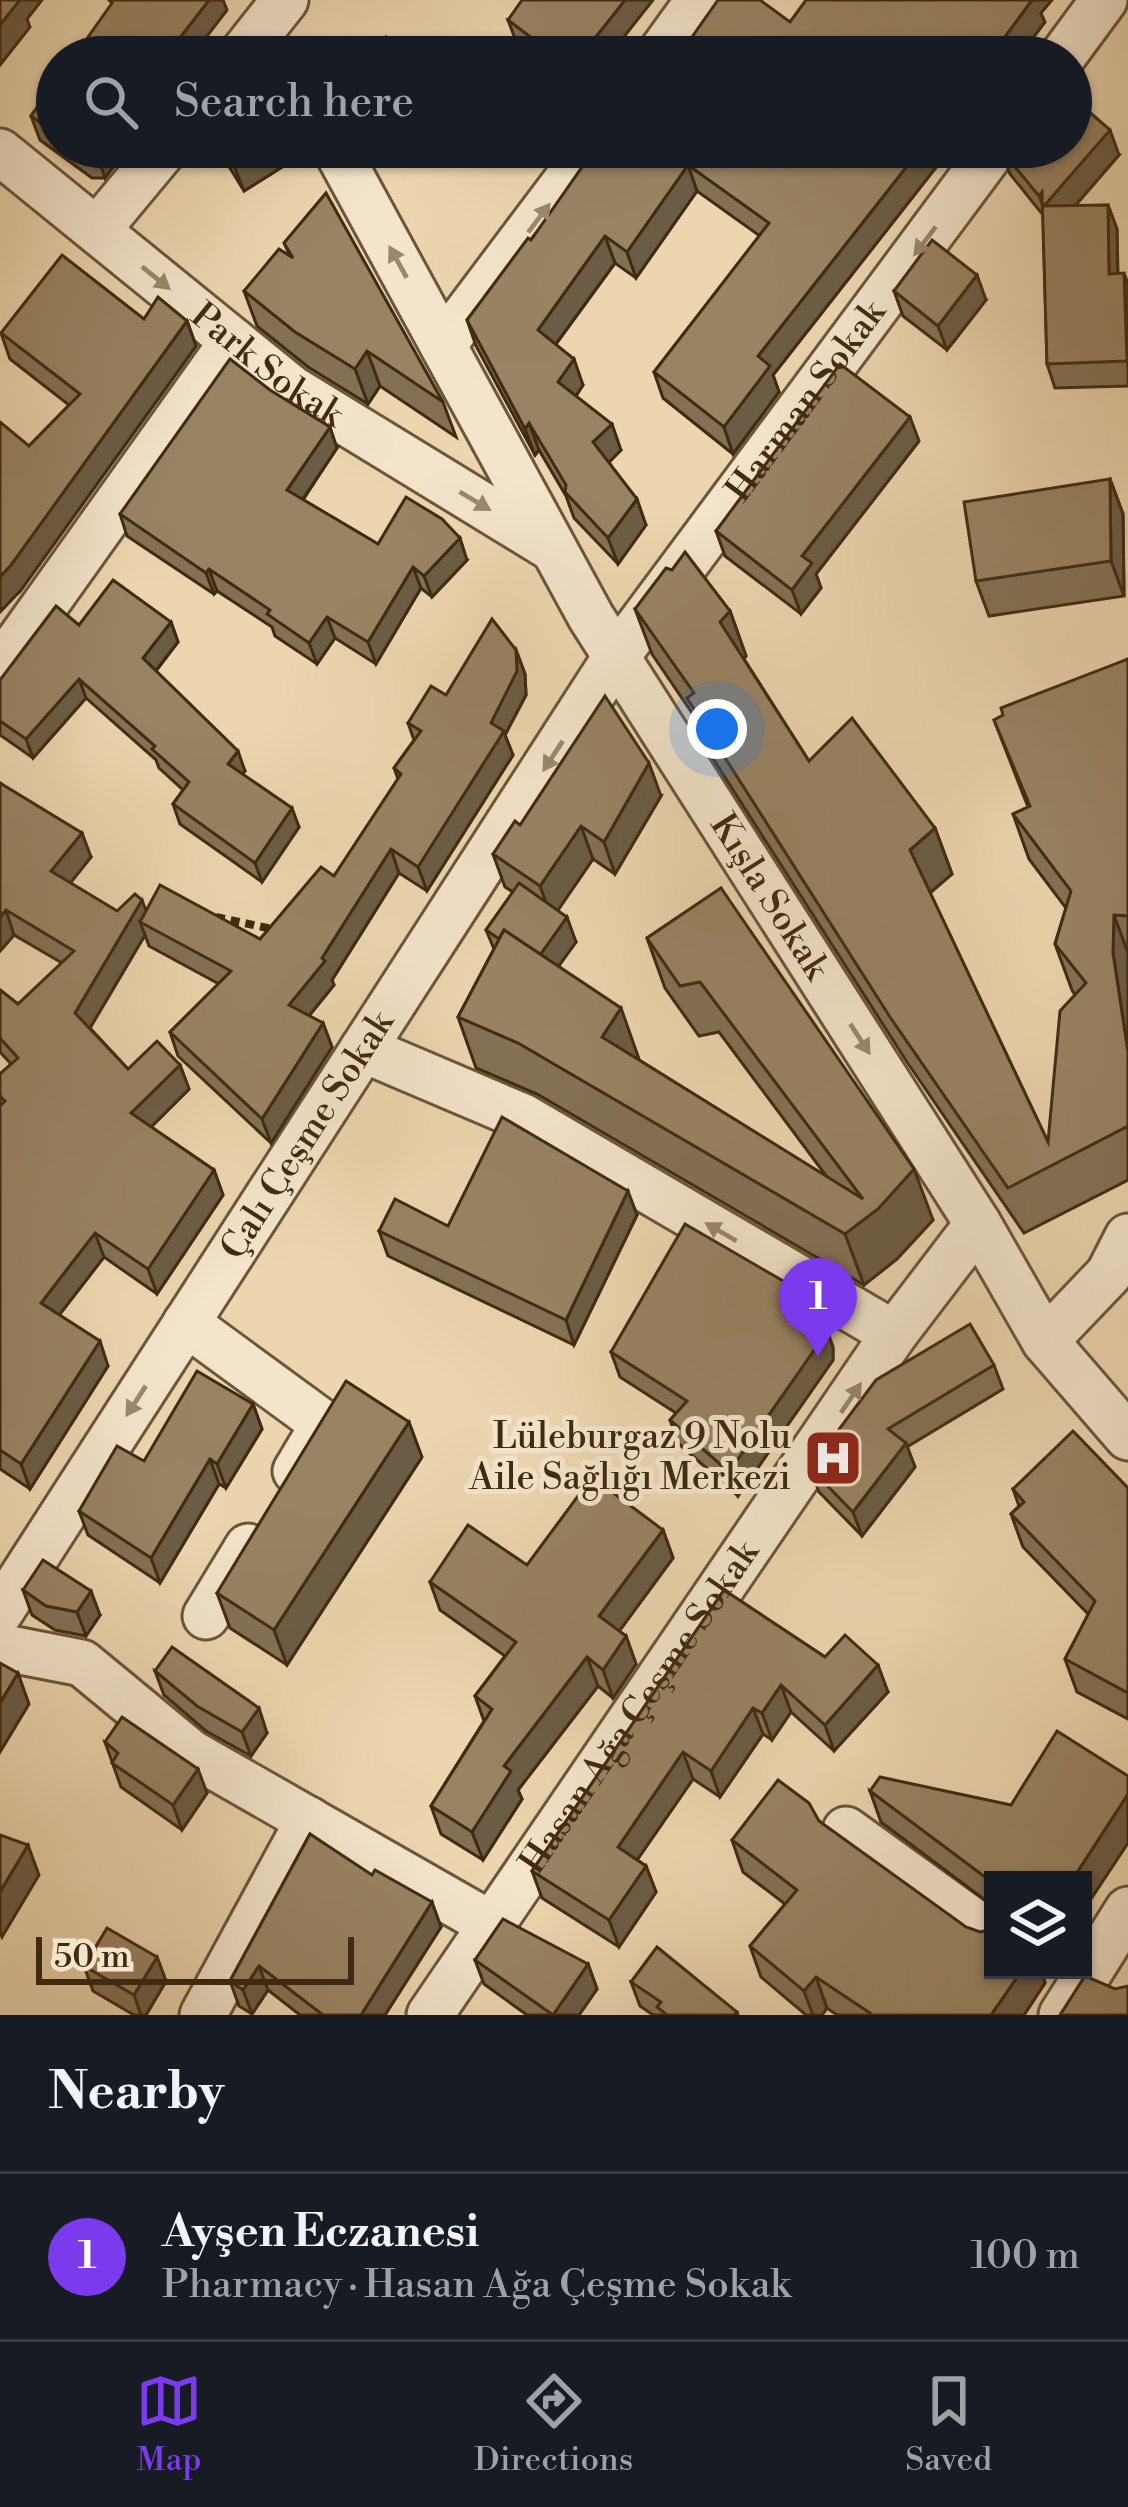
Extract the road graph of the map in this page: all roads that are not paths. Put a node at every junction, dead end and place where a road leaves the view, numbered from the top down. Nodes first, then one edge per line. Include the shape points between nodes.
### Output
1 (699, 0) edge
2 (1104, 0) edge
3 (673, 36) edge
4 (1077, 36) edge
5 (0, 152) edge
6 (149, 168) edge
7 (346, 168) edge
8 (576, 168) edge
9 (979, 168) edge
10 (97, 230) junction
11 (233, 341) junction
12 (443, 345) junction
13 (555, 549) junction
14 (616, 657) junction
15 (0, 668) edge
16 (363, 1049) junction
17 (978, 1224) junction
18 (1128, 1237) edge
19 (186, 1323) junction
20 (894, 1334) junction
21 (1045, 1340) junction
22 (1128, 1437) edge
23 (0, 1612) edge
24 (206, 1616) dead end
25 (0, 1647) edge
26 (309, 1820) junction
27 (846, 1829) dead end
28 (1128, 1910) edge
29 (492, 1925) junction
30 (984, 1929) edge
31 (1092, 1954) edge
32 (1074, 1979) edge
33 (1092, 1979) edge
34 (1128, 1996) edge
35 (203, 2015) edge
36 (430, 2015) edge
37 (1061, 2015) edge

1 - 3 street
2 - 4 street
5 - 10 street, Park Sokak
6 - 10 street
12 -> 7 street, Kışla Sokak
12 -> 8 street
9 -> 14 street, Harman Sokak
10 -> 11 street, Park Sokak
11 -> 13 street, Park Sokak via 292,389
11 - 15 street
12 - 13 street, Kışla Sokak
13 - 14 street, Kışla Sokak
14 -> 16 street, Çalı Çeşme Sokak
14 -> 17 street, Kışla Sokak
16 - 19 street, Çalı Çeşme Sokak
20 -> 16 street via 523,1117
17 - 20 street, Hasan Ağa Çeşme Sokak
17 - 21 street, Kışla Sokak
18 - 21 street via 1109,1274
19 -> 23 street, Çalı Çeşme Sokak
19 - 24 street via 324,1424
29 -> 20 street, Hasan Ağa Çeşme Sokak
21 - 22 street, Kışla Sokak
25 - 26 street via 82,1664 191,1754
26 - 29 street
26 - 35 street
27 - 30 street
28 - 31 street
29 - 36 street, Hasan Ağa Çeşme Sokak
32 - 37 street
33 - 34 street

